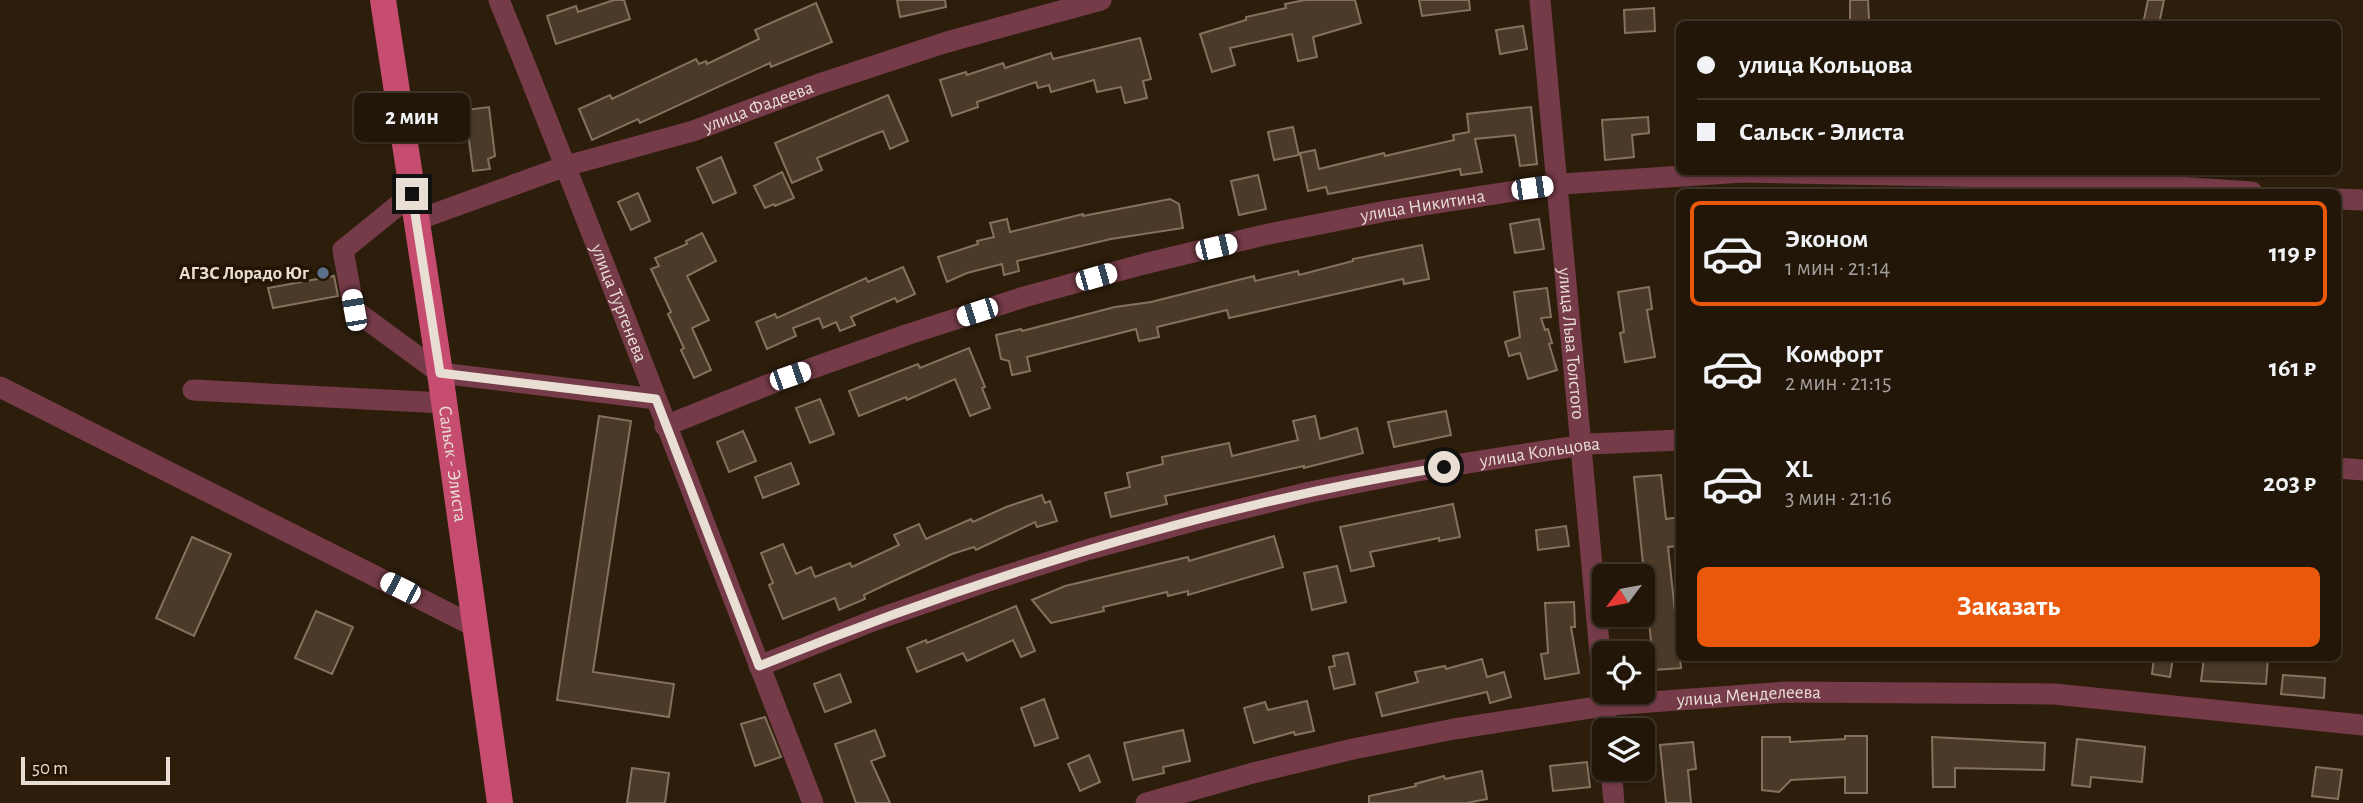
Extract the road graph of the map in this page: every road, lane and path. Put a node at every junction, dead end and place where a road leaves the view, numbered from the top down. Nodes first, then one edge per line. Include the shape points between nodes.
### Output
1 (383, 0) edge
2 (499, 0) edge
3 (1101, 0) edge
4 (1540, 0) edge
5 (1050, 6) edge
6 (566, 166) junction
7 (1701, 175) edge
8 (1894, 175) edge
9 (1557, 185) junction
10 (2208, 189) edge
11 (412, 194) junction
12 (2341, 199) edge
13 (2363, 200) edge
14 (418, 220) junction
15 (440, 373) junction
16 (0, 387) edge
17 (193, 390) dead end
18 (656, 399) junction
19 (444, 403) junction
20 (665, 426) junction
21 (1676, 440) edge
22 (1581, 445) junction
23 (2341, 468) edge
24 (2363, 470) edge
25 (474, 626) junction
26 (759, 666) junction
27 (1605, 705) junction
28 (1606, 718) edge
29 (2363, 725) edge
30 (1612, 781) edge
31 (500, 803) edge
32 (813, 803) edge
33 (1146, 803) edge
34 (1614, 803) edge

1 - 11 main road, Сальск - Элиста
2 - 6 street, улица Тургенева
3 - 5 street, улица Фадеева
4 - 9 street, улица Льва Толстого
5 - 6 street, улица Фадеева via 693,131
6 - 14 street, улица Фадеева
6 - 18 street, улица Тургенева
7 - 9 street, улица Никитина
8 - 10 street, улица Никитина via 2045,178
9 - 20 street, улица Никитина via 1386,211 1144,264 906,335
9 - 22 street, улица Льва Толстого
11 - 14 main road, Сальск - Элиста
11 - 15 street via 343,250 354,310
12 - 13 street
14 - 15 main road, Сальск - Элиста
15 - 18 street
15 - 19 main road, Сальск - Элиста
16 - 25 street
17 - 19 street
18 - 20 street, улица Тургенева
19 - 25 main road, Сальск - Элиста
20 - 26 street, улица Тургенева
21 - 22 street, улица Кольцова
22 - 26 street, улица Кольцова via 1310,492 1090,548 875,620
22 - 27 street, улица Льва Толстого
23 - 24 street
25 - 31 main road, Сальск - Элиста
26 - 32 street, улица Тургенева
27 - 28 street, улица Льва Толстого
27 - 29 street, улица Менделеева via 1786,692 2054,694
27 - 33 street, улица Менделеева via 1353,749
30 - 34 street

